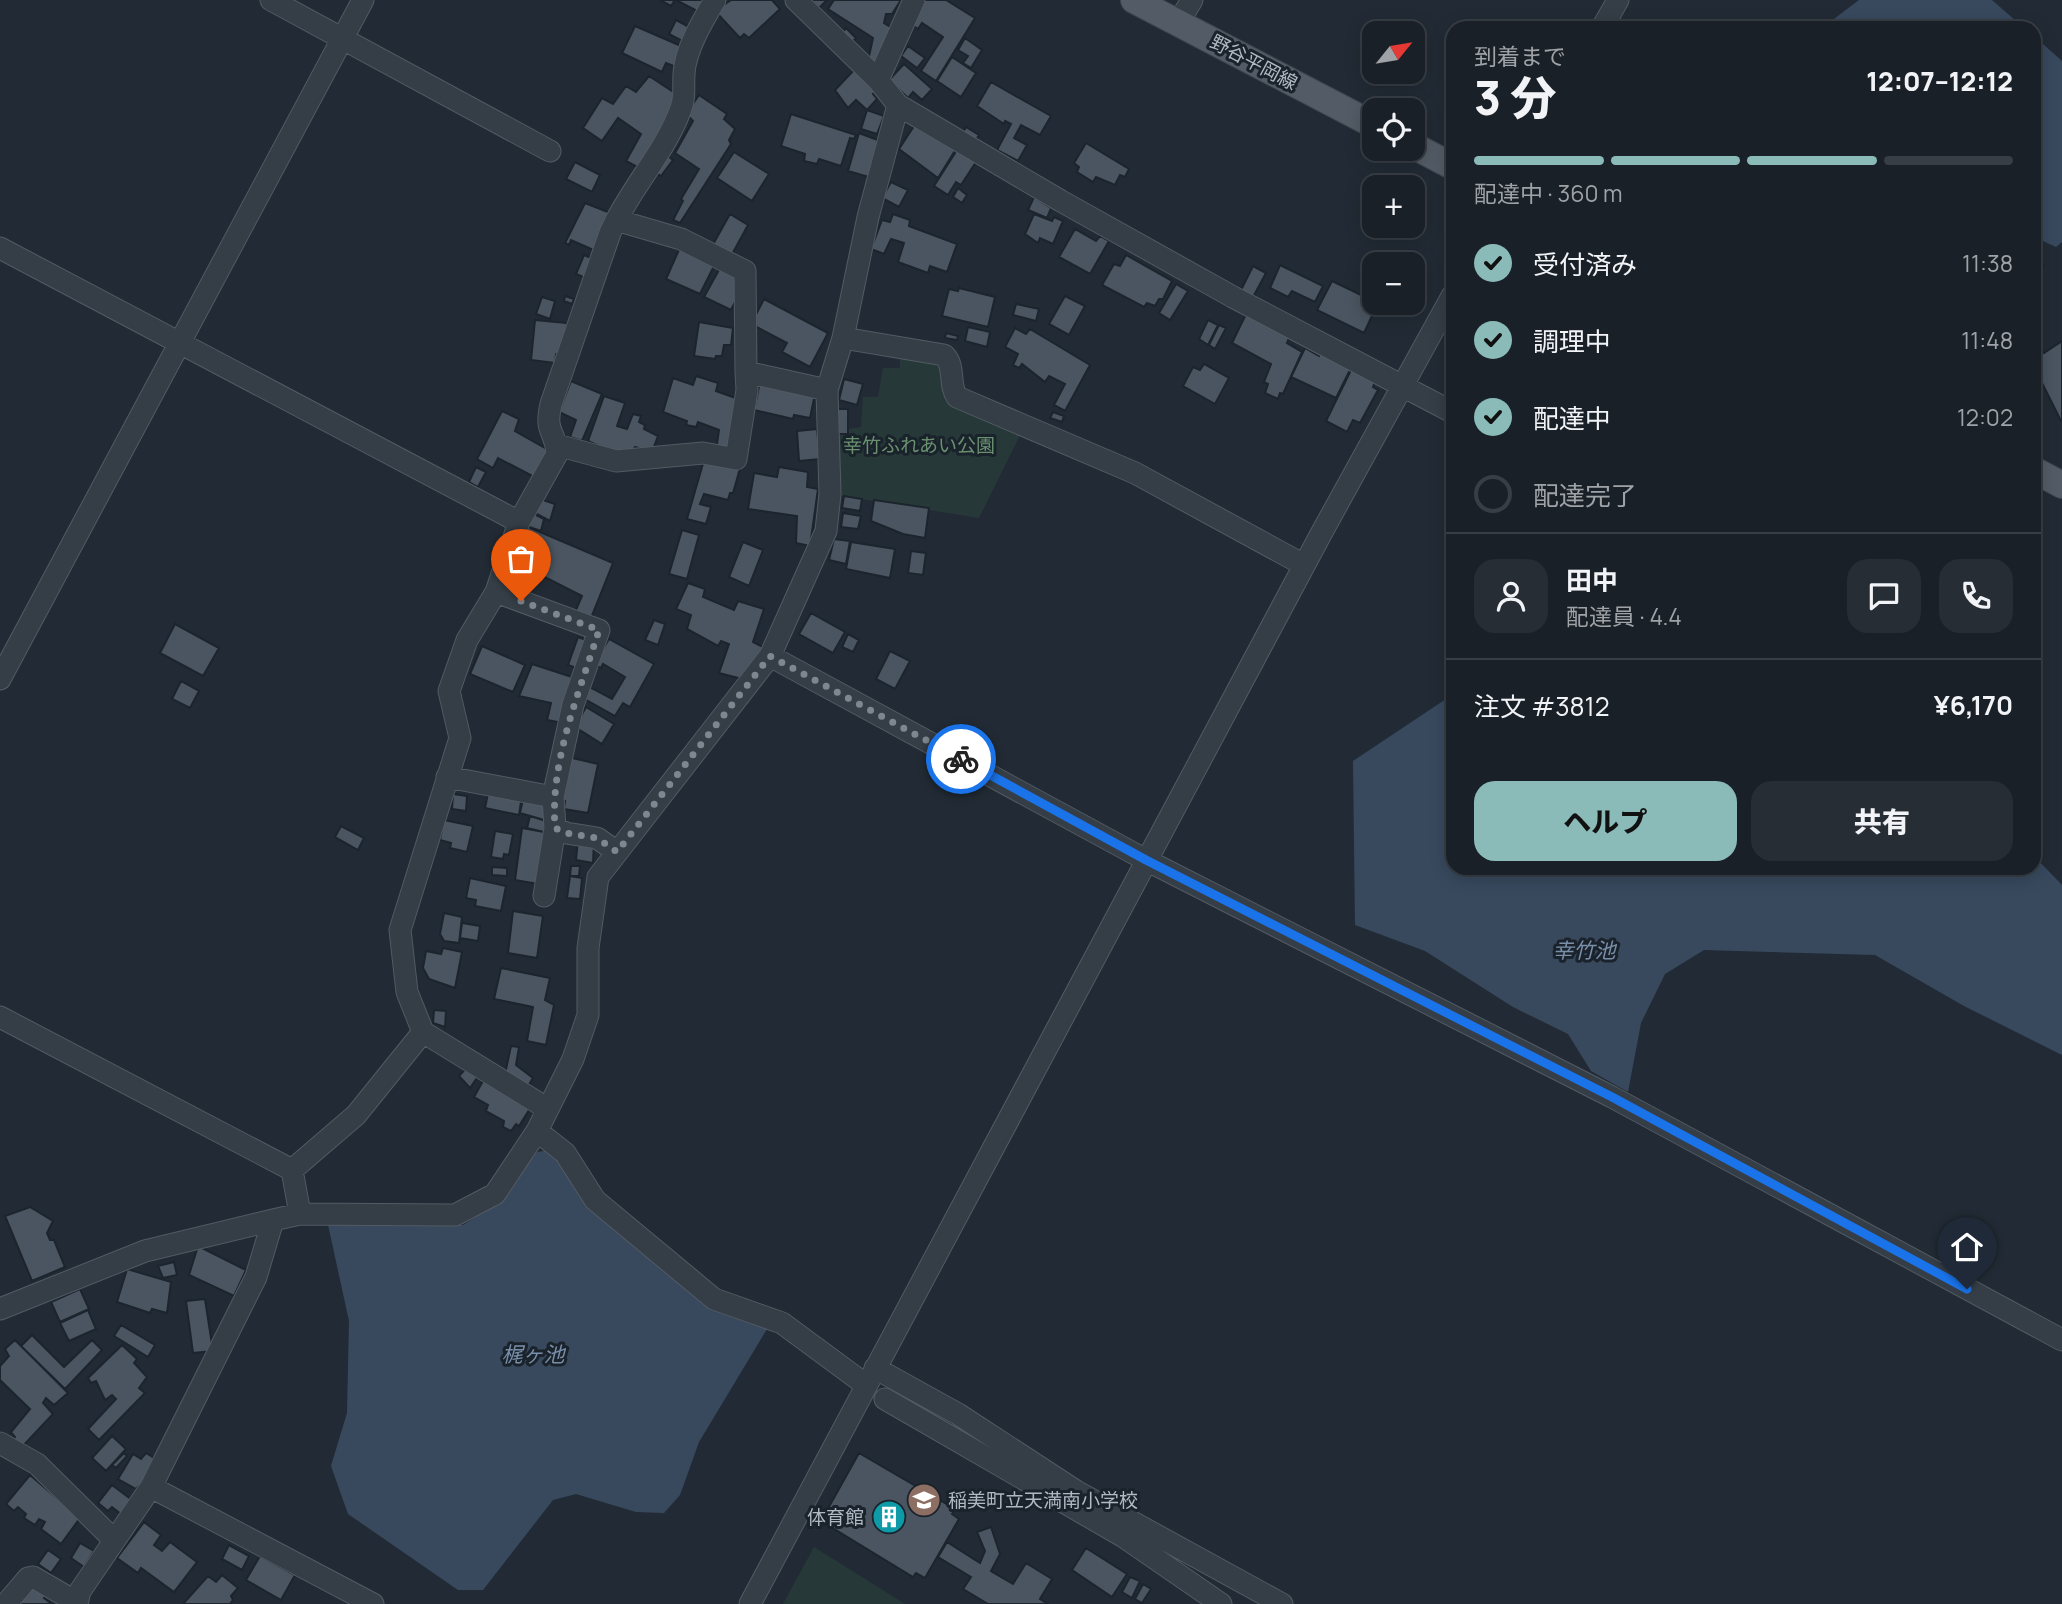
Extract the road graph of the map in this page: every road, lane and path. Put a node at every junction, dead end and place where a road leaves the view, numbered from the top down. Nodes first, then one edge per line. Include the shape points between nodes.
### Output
1 (271, 0) edge
2 (363, 0) edge
3 (715, 0) edge
4 (796, 0) edge
5 (914, 0) edge
6 (1134, 0) edge
7 (1192, 0) edge
8 (1618, 0) edge
9 (1606, 21) edge
10 (1178, 23) junction
11 (343, 39) junction
12 (878, 79) junction
13 (898, 104) junction
14 (1362, 119) edge
15 (550, 151) dead end
16 (1425, 152) edge
17 (1446, 163) edge
18 (616, 220) junction
19 (0, 248) edge
20 (1446, 307) edge
21 (843, 338) junction
22 (180, 342) junction
23 (746, 372) junction
24 (1405, 386) junction
25 (827, 390) junction
26 (1446, 409) edge
27 (557, 446) junction
28 (519, 522) junction
29 (1304, 565) junction
30 (496, 592) junction
31 (770, 656) junction
32 (0, 679) edge
33 (447, 776) junction
34 (553, 797) junction
35 (555, 828) junction
36 (617, 852) junction
37 (1146, 860) junction
38 (544, 896) dead end
39 (0, 1017) edge
40 (423, 1032) junction
41 (548, 1109) junction
42 (537, 1131) junction
43 (292, 1170) junction
44 (300, 1214) junction
45 (272, 1220) junction
46 (0, 1309) edge
47 (2062, 1340) edge
48 (870, 1377) junction
49 (884, 1399) dead end
50 (0, 1443) edge
51 (151, 1487) junction
52 (114, 1540) junction
53 (76, 1603) edge
54 (6, 1604) edge
55 (373, 1604) edge
56 (750, 1604) edge
57 (1221, 1604) edge
58 (1282, 1604) edge

1 - 11 street
2 - 11 street
3 - 18 street via 684,73 686,95 677,119
4 - 12 street
5 - 12 street
6 - 10 main road, 野谷平岡線
7 - 10 street
8 - 9 street
10 - 14 main road, 野谷平岡線
11 - 15 street
11 - 22 street
12 - 13 street
13 - 21 street
13 - 24 street via 1233,297
16 - 17 main road
18 - 23 street via 681,239 745,271
18 - 27 street via 551,404 547,425
19 - 22 street
20 - 24 street
21 - 25 street
21 - 29 street via 944,355 957,397 1135,473
22 - 28 street
22 - 32 street
23 - 25 street
23 - 27 street via 736,459 703,453 616,461
24 - 26 street
24 - 29 street
25 - 31 street via 830,494 826,531
27 - 28 street via 557,454
28 - 30 street
29 - 37 street
30 - 33 street via 467,640 449,691 460,738
30 - 34 street via 599,630 573,705
31 - 36 street
31 - 37 street
33 - 34 street
33 - 40 street via 400,930 407,992
34 - 35 street
35 - 36 street via 597,838
35 - 38 street
36 - 41 street via 598,877 588,948 588,1015
37 - 47 street via 1612,1097
37 - 48 street
39 - 43 street
40 - 41 street
40 - 43 street via 356,1115
41 - 42 street
42 - 44 street via 495,1194 455,1215
42 - 48 street via 565,1153 595,1200 714,1299 782,1323
43 - 44 street
44 - 45 street
45 - 46 street via 145,1251
45 - 51 street via 256,1277
48 - 56 street
48 - 58 street via 958,1414 1076,1491
49 - 57 street via 1124,1538
50 - 52 street via 37,1464
51 - 52 street
51 - 55 street
52 - 53 street
53 - 54 street via 33,1577

